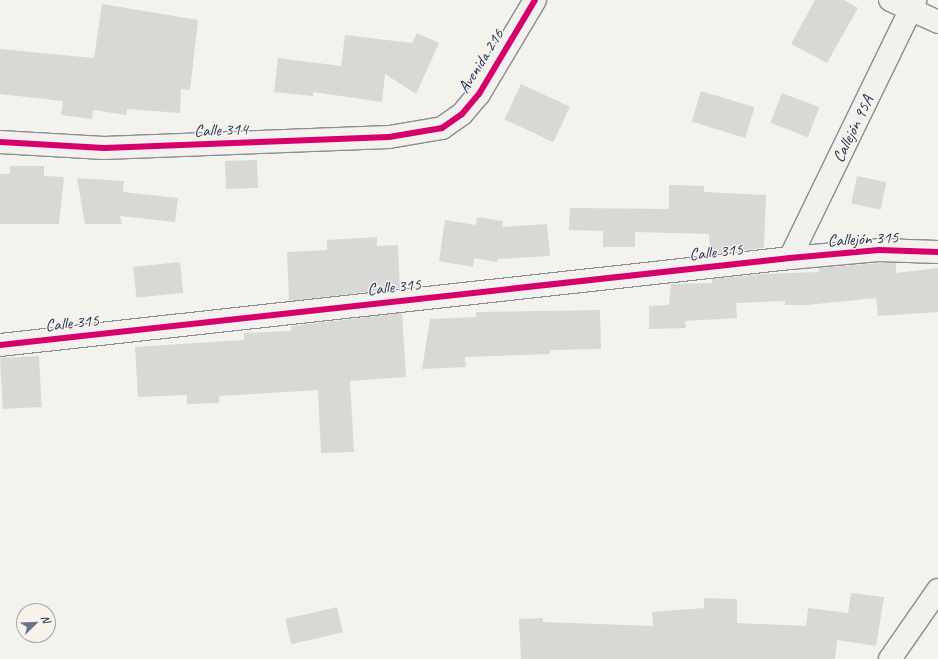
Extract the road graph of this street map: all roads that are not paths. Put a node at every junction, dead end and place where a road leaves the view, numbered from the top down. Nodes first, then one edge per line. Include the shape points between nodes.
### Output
1 (535, 0) edge
2 (890, 0) edge
3 (913, 4) edge
4 (938, 22) edge
5 (442, 128) joint
6 (0, 142) edge
7 (938, 252) edge
8 (790, 258) junction
9 (0, 346) edge
10 (938, 590) edge
11 (891, 658) edge

1 - 5 street, Avenida 216 via 479,94 462,114
2 - 3 street
3 - 4 street
3 - 8 street, Callejón 95A
5 - 6 street, Calle 314 via 389,137 104,148
7 - 8 street, Callejón 315 via 879,250
8 - 9 street, Calle 315
10 - 11 street

